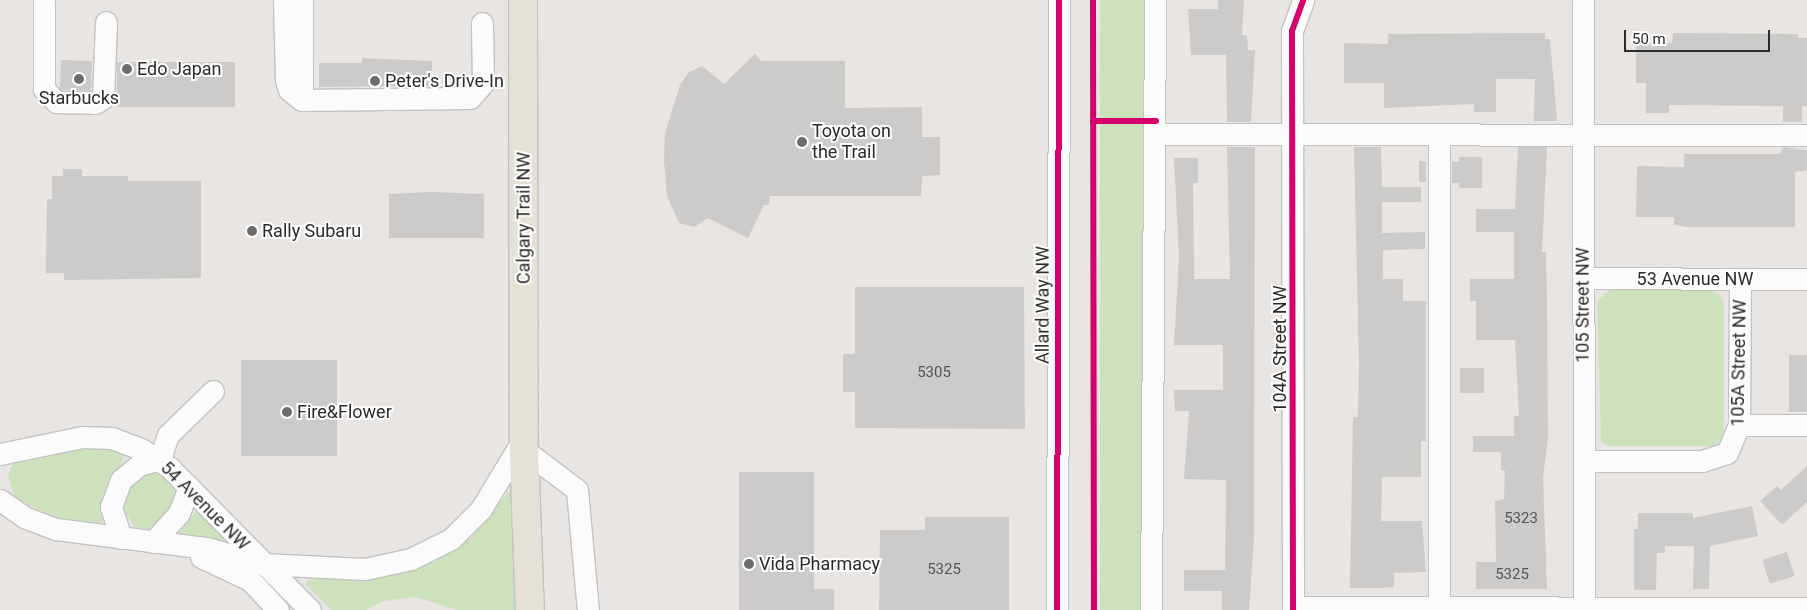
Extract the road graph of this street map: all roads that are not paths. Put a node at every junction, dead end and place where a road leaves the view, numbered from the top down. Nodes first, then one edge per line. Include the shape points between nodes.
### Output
1 (44, 0) edge
2 (284, 0) edge
3 (302, 0) edge
4 (522, 0) edge
5 (1059, 0) edge
6 (1155, 0) edge
7 (1303, 0) edge
8 (1583, 0) edge
9 (106, 22) dead end
10 (482, 23) dead end
11 (302, 100) junction
12 (1156, 134) junction
13 (1296, 135) junction
14 (1807, 135) edge
15 (1438, 136) junction
16 (1583, 136) junction
17 (1582, 278) junction
18 (1740, 279) junction
19 (1807, 279) edge
20 (213, 391) dead end
21 (1739, 425) junction
22 (1807, 425) edge
23 (524, 443) junction
24 (0, 454) edge
25 (160, 460) junction
26 (1585, 461) junction
27 (189, 488) junction
28 (0, 500) edge
29 (121, 538) junction
30 (162, 543) junction
31 (263, 564) junction
32 (1807, 608) edge
33 (1293, 609) edge
34 (1439, 609) edge
35 (1584, 609) edge
36 (278, 610) edge
37 (310, 610) edge
38 (530, 610) edge
39 (588, 610) edge
40 (1057, 610) edge
41 (1151, 610) edge

1 - 9 street via 44,89 56,102 103,98
2 - 11 street via 286,80 289,90
3 - 11 street
4 - 23 main road, Calgary Trail NW
5 - 40 street, Allard Way NW
6 - 12 street
7 - 13 street, 104A Street NW via 1292,31
8 - 16 street, 105 Street NW
10 - 11 street via 484,83 470,98
12 - 13 street
12 - 41 street
13 - 15 street
13 - 33 street, 104A Street NW
14 - 16 street
15 - 16 street
15 - 34 street
16 - 17 street, 105 Street NW
17 - 18 street, 53 Avenue NW
17 - 26 street, 105 Street NW
18 - 19 street, 53 Avenue NW
18 - 21 street, 105A Street NW
20 - 25 street via 168,435
21 - 22 street
21 - 26 street, 105A Street NW via 1733,446 1720,457 1702,462
23 - 31 street via 481,509 452,539 433,550 387,566 365,569
23 - 38 main road, Calgary Trail NW
23 - 39 street via 577,490
24 - 25 street, 54 Avenue NW via 57,439 98,437 126,442
25 - 27 street, 54 Avenue NW
25 - 29 street via 128,472 116,489 111,507
26 - 35 street, 105 Street NW
27 - 30 street via 180,514
27 - 31 street, 54 Avenue NW
28 - 29 street via 38,524
29 - 30 street
30 - 31 street via 233,552
30 - 36 street via 224,564 250,580
31 - 37 street
32 - 35 street
33 - 34 street
34 - 35 street

